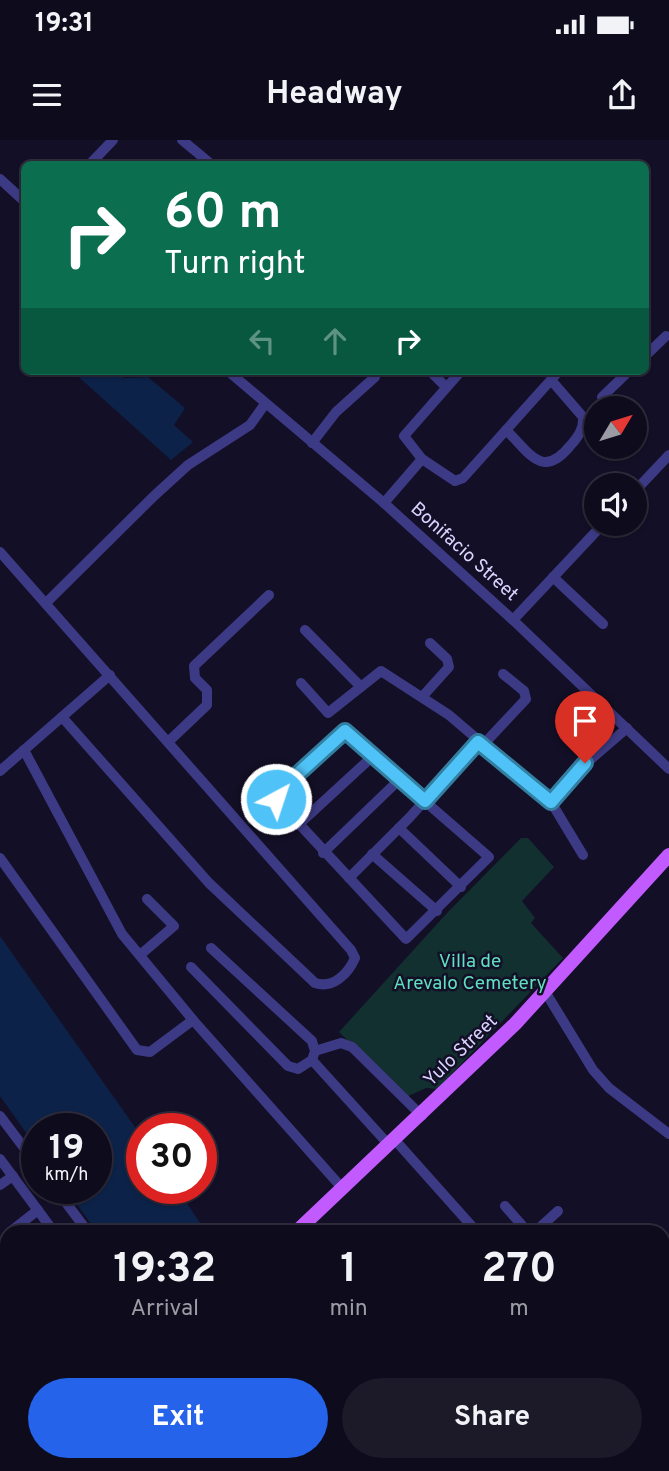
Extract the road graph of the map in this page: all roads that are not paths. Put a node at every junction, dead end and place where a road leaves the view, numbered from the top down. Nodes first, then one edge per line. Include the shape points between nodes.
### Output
1 (113, 140) edge
2 (182, 140) edge
3 (93, 161) edge
4 (207, 161) edge
5 (0, 180) edge
6 (9, 188) junction
7 (0, 197) edge
8 (21, 198) edge
9 (668, 336) edge
10 (649, 352) edge
11 (232, 375) edge
12 (434, 375) edge
13 (457, 375) edge
14 (555, 375) edge
15 (625, 375) edge
16 (375, 377) dead end
17 (446, 387) junction
18 (603, 396) edge
19 (265, 404) junction
20 (506, 430) junction
21 (312, 443) junction
22 (669, 455) edge
23 (422, 459) junction
24 (647, 478) edge
25 (384, 503) junction
26 (592, 536) edge
27 (0, 552) edge
28 (553, 577) junction
29 (269, 595) dead end
30 (46, 603) junction
31 (513, 620) junction
32 (603, 624) dead end
33 (305, 629) dead end
34 (430, 643) dead end
35 (503, 674) dead end
36 (110, 676) junction
37 (301, 683) dead end
38 (361, 687) junction
39 (422, 697) junction
40 (62, 717) junction
41 (627, 728) junction
42 (168, 742) junction
43 (480, 744) junction
44 (24, 750) junction
45 (373, 756) junction
46 (669, 769) edge
47 (0, 771) edge
48 (400, 779) junction
49 (425, 801) junction
50 (551, 802) junction
51 (298, 825) junction
52 (399, 828) junction
53 (323, 853) junction
54 (372, 854) junction
55 (583, 855) dead end
56 (669, 855) edge
57 (0, 858) edge
58 (349, 878) junction
59 (461, 887) junction
60 (147, 899) dead end
61 (437, 911) junction
62 (211, 948) dead end
63 (141, 954) junction
64 (191, 967) dead end
65 (546, 993) junction
66 (193, 1020) junction
67 (314, 1056) junction
68 (0, 1116) edge
69 (422, 1116) junction
70 (668, 1130) edge
71 (392, 1143) junction
72 (21, 1144) edge
73 (0, 1159) edge
74 (13, 1176) junction
75 (0, 1185) edge
76 (343, 1188) junction
77 (67, 1204) edge
78 (505, 1206) dead end
79 (38, 1210) junction
80 (558, 1211) dead end
81 (18, 1225) edge
82 (49, 1225) edge
83 (83, 1225) edge
84 (303, 1225) edge
85 (470, 1225) edge
86 (522, 1225) edge
87 (543, 1225) edge

1 - 3 street
2 - 4 street
5 - 6 street
6 - 7 street
6 - 8 street
9 - 10 street
11 - 19 street, Bonifacio Street
12 - 17 street
13 - 17 street
14 - 20 street
14 - 20 street via 578,407 584,425 557,462 538,461
15 - 18 street
16 - 21 street via 336,412
17 - 23 street via 405,432 406,442
19 - 21 street, Bonifacio Street
19 - 30 street via 250,425 188,466 154,496
20 - 23 street via 460,480 454,481
21 - 25 street, Bonifacio Street
22 - 24 street
23 - 25 street
25 - 31 street, Bonifacio Street
26 - 28 street
27 - 30 street
28 - 31 street
28 - 32 street
29 - 42 street via 194,666 195,678 207,690 207,705
30 - 36 street
31 - 41 street, Bonifacio Street
33 - 38 street
34 - 39 street via 449,667
35 - 43 street via 526,699
36 - 40 street
36 - 42 street
37 - 38 street via 326,713
38 - 39 street via 383,670
39 - 43 street
40 - 42 street via 209,883 315,983 332,984 351,966 355,958 351,950
40 - 44 street
41 - 46 street, Bonifacio Street
41 - 50 street via 576,772
43 - 49 street
43 - 50 street
44 - 47 street
44 - 63 street via 122,934
45 - 48 street
45 - 51 street
45 - 51 street via 345,731 279,791 276,799
48 - 49 street
48 - 53 street
49 - 52 street
49 - 59 street via 489,858
50 - 55 street
51 - 53 street
52 - 54 street
52 - 59 street
53 - 58 street
54 - 58 street
54 - 61 street
56 - 65 main road, Yulo Street
57 - 66 street via 137,1050 150,1052
58 - 61 street via 406,939
59 - 61 street
60 - 63 street via 174,926
62 - 67 street via 312,1041
63 - 66 street
64 - 67 street via 288,1066 298,1069
65 - 69 main road, Yulo Street
65 - 70 street via 609,1088
66 - 76 street
67 - 69 street via 341,1043 352,1047
67 - 71 street
68 - 72 street
69 - 71 main road, Yulo Street
71 - 76 main road, Yulo Street
71 - 85 street
73 - 74 street
74 - 75 street
74 - 79 street
76 - 84 main road, Yulo Street
77 - 83 street
78 - 86 street
79 - 81 street
79 - 82 street
80 - 87 street

